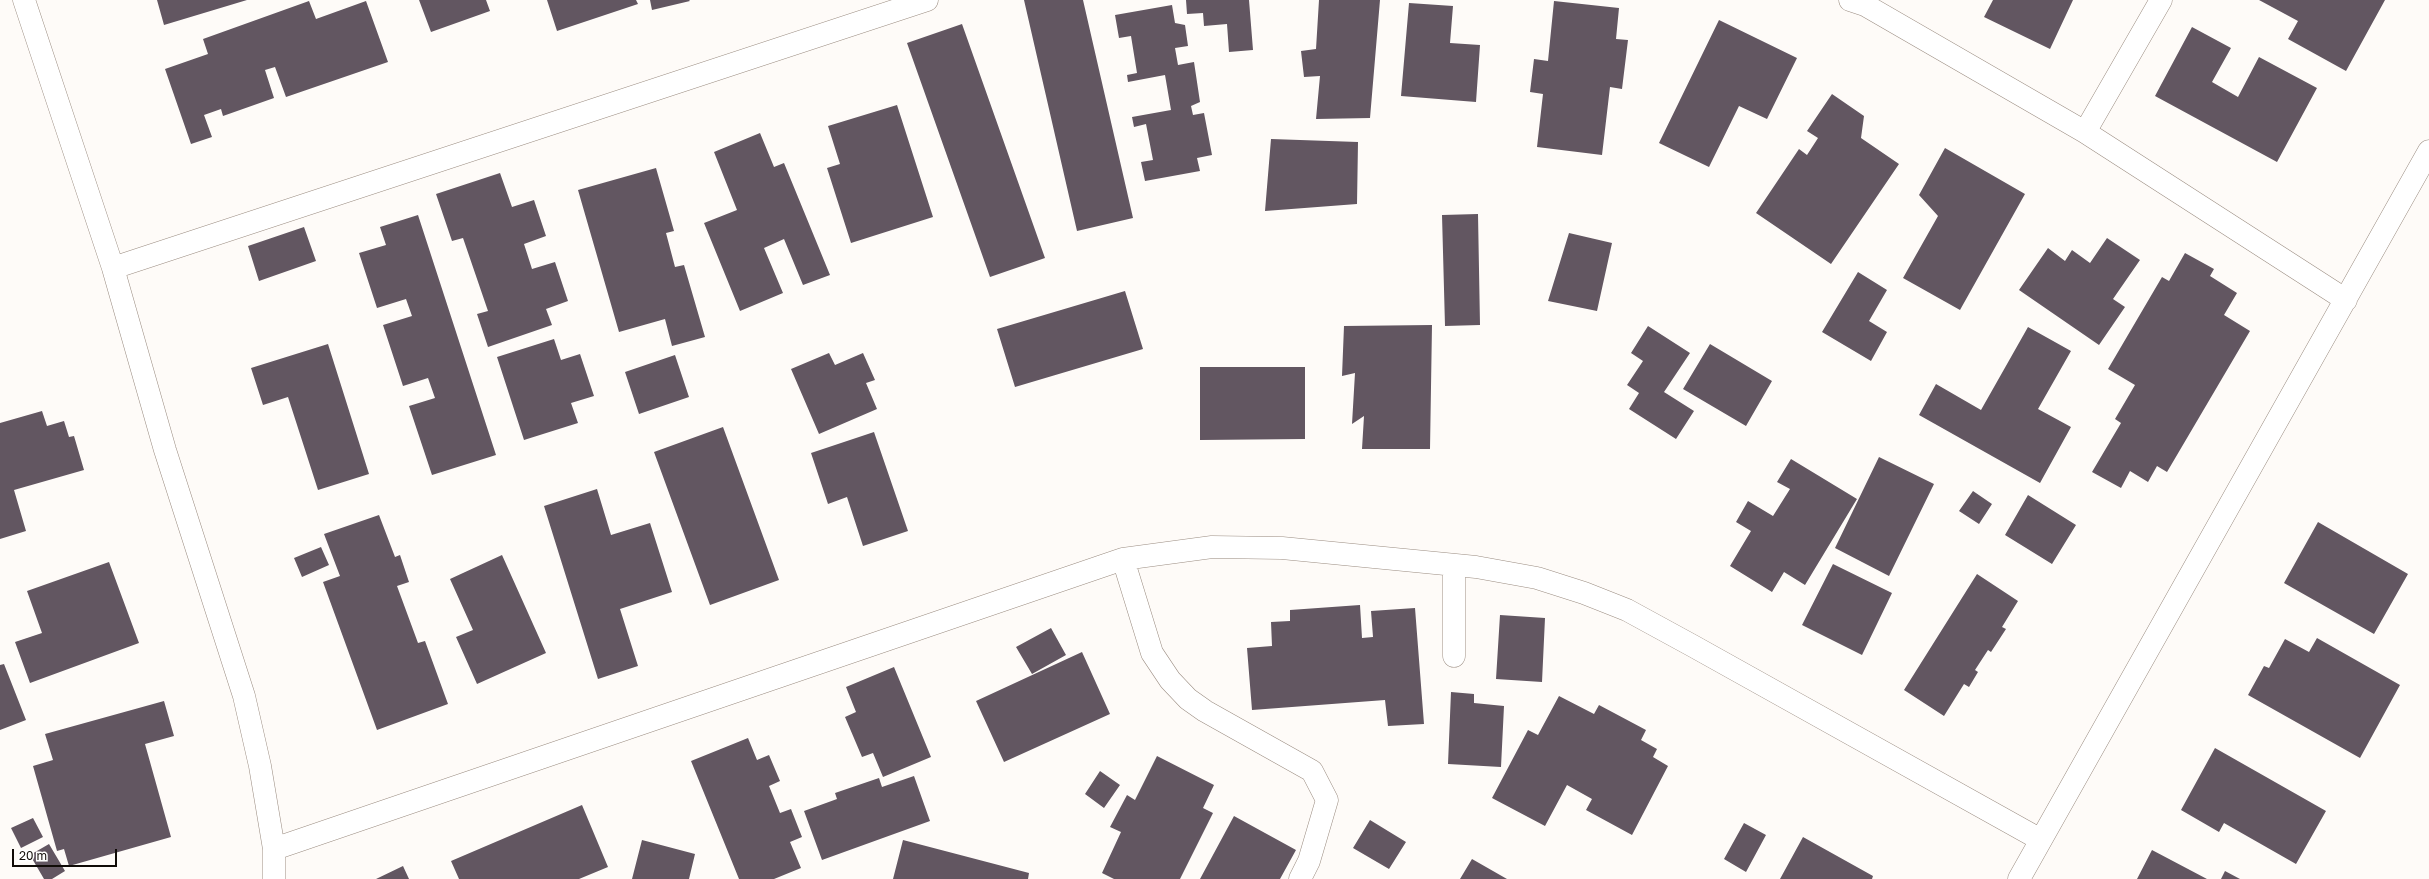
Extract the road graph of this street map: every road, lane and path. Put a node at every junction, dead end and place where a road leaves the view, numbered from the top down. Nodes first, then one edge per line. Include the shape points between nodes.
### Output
1 (24, 0) edge
2 (927, 0) edge
3 (1850, 0) edge
4 (2161, 0) edge
5 (2085, 132) junction
6 (2429, 151) edge
7 (113, 268) junction
8 (2346, 300) junction
9 (1123, 559) junction
10 (1454, 565) junction
11 (1454, 656) dead end
12 (2041, 840) junction
13 (274, 849) junction
14 (274, 879) edge
15 (1300, 879) edge
16 (2019, 879) edge

1 - 7 street
2 - 7 street
3 - 5 street via 1865,5
4 - 5 street
5 - 8 street
6 - 8 street
7 - 13 street via 165,450 244,696 260,766
8 - 12 street
9 - 10 street via 1212,547 1266,548
9 - 13 street
9 - 15 street via 1152,652 1170,680 1188,699 1205,711 1312,771 1327,800 1309,861
10 - 11 street
10 - 12 street via 1537,578 1627,610
12 - 16 street
13 - 14 street

